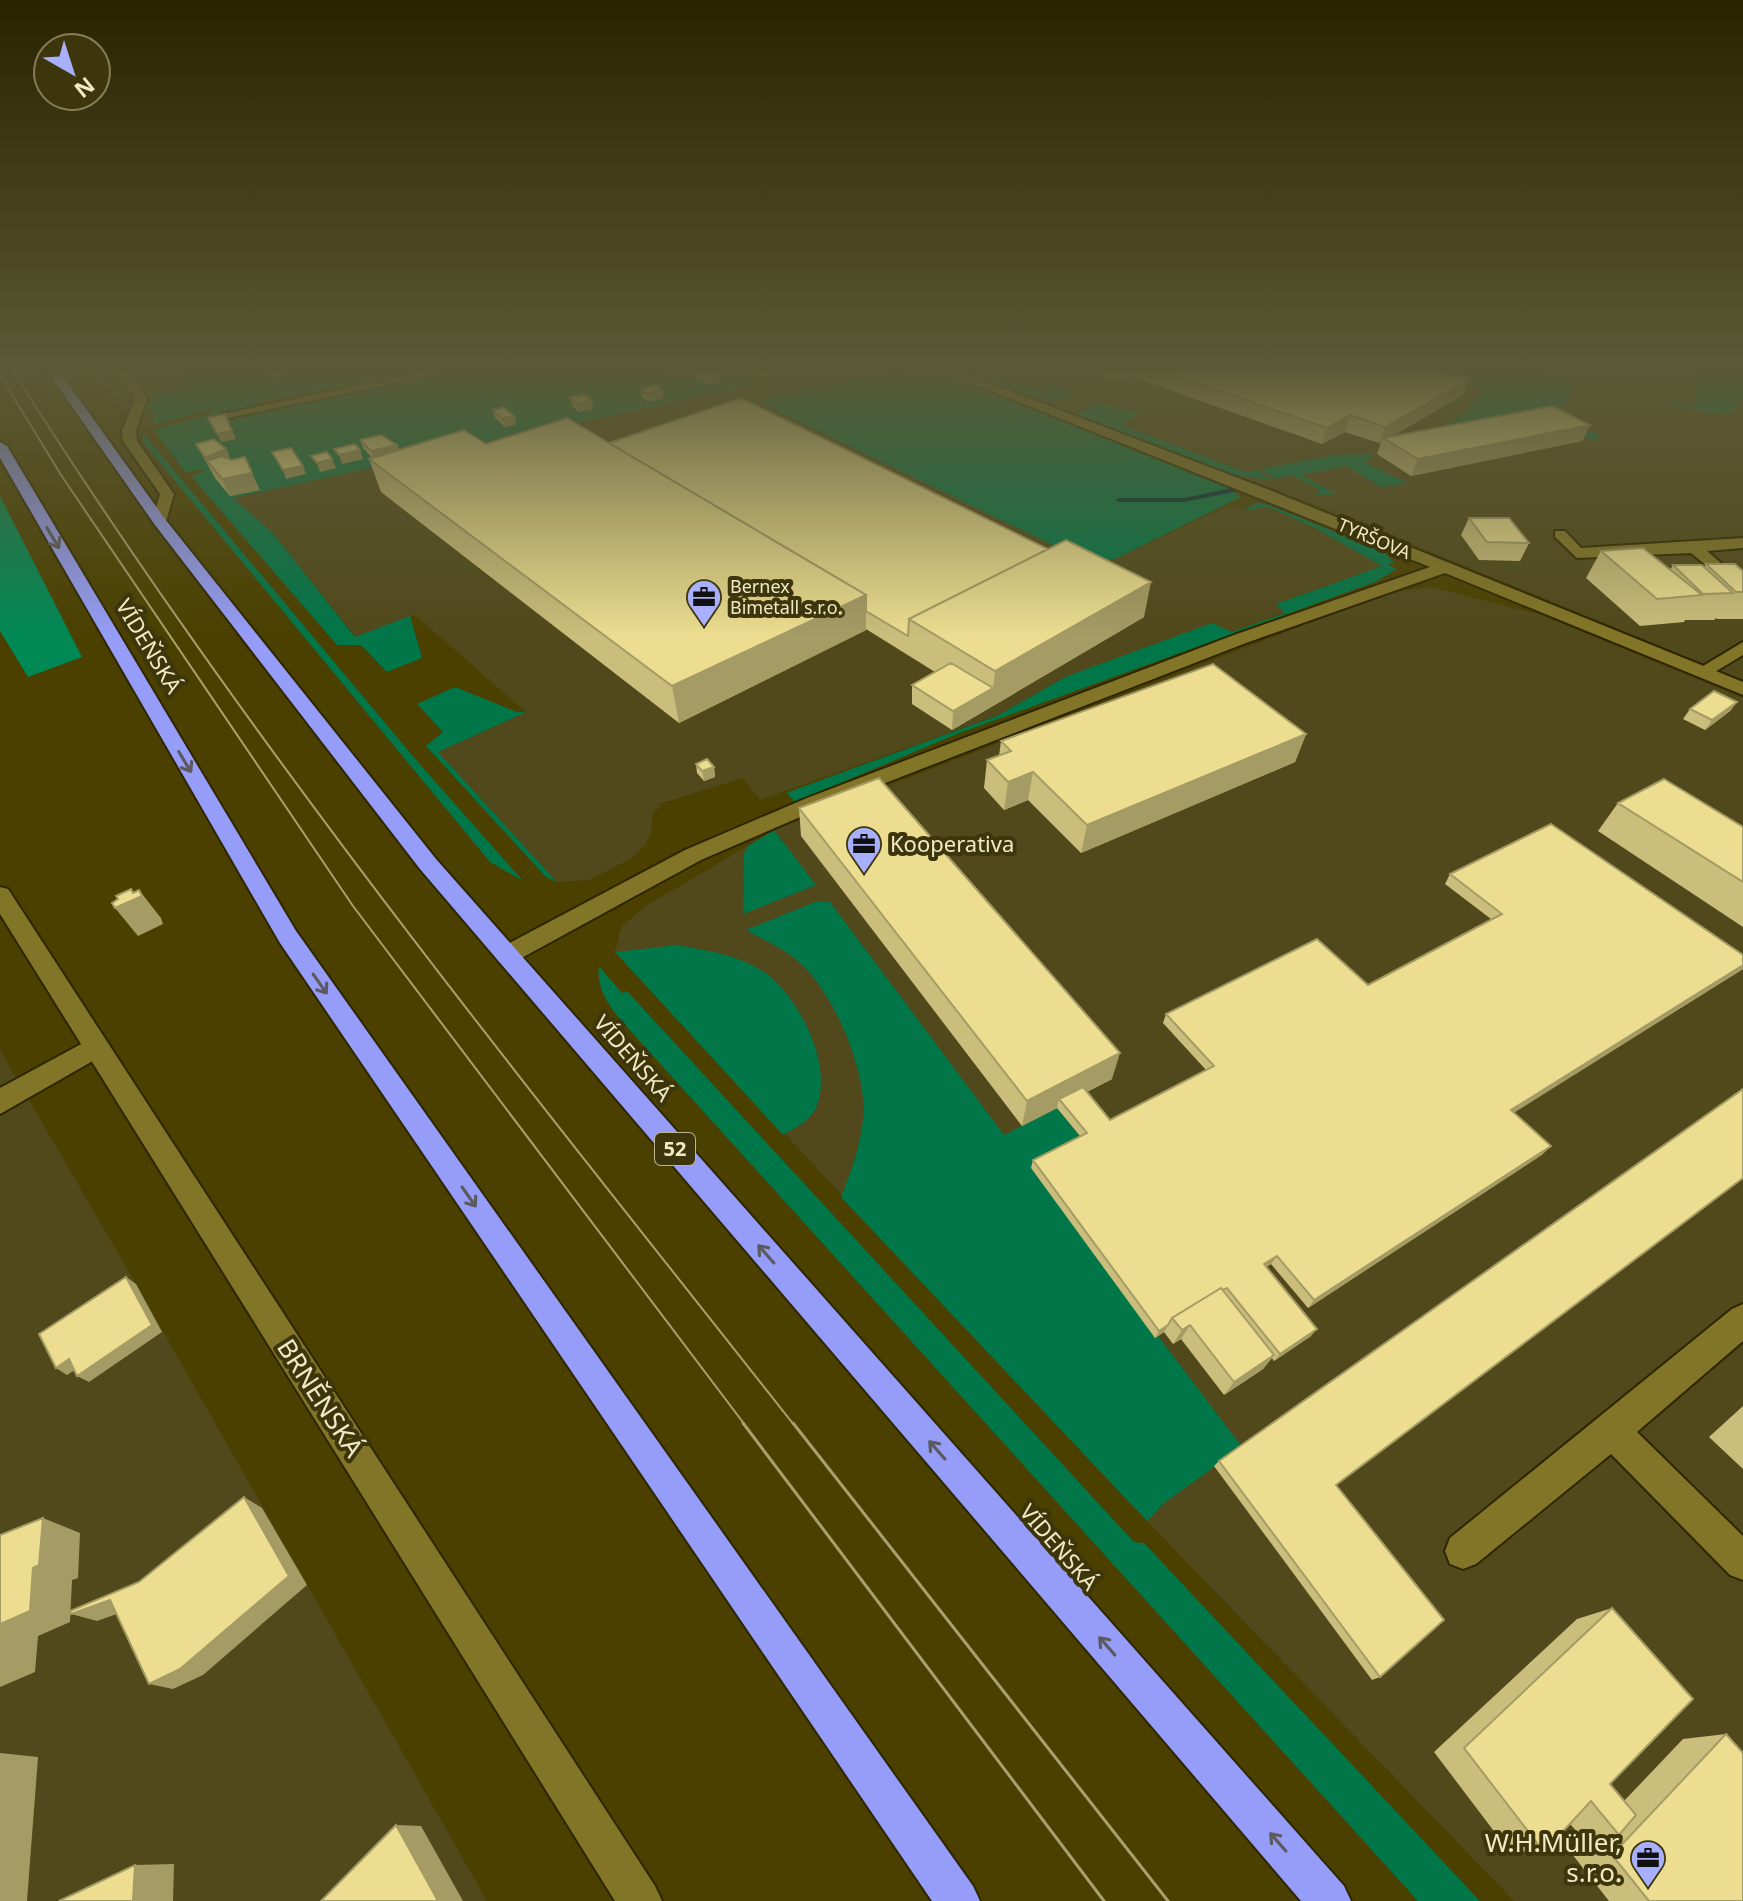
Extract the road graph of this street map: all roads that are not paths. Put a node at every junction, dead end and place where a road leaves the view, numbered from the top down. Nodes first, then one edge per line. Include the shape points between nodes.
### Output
1 (8, 460) edge
2 (116, 460) edge
3 (143, 460) edge
4 (1178, 460) edge
5 (160, 522) junction
6 (1560, 534) dead end
7 (1743, 543) edge
8 (1695, 548) junction
9 (1442, 568) junction
10 (1743, 591) edge
11 (1743, 647) edge
12 (1702, 672) junction
13 (1743, 689) edge
14 (0, 895) edge
15 (507, 955) junction
16 (96, 1047) junction
17 (0, 1102) edge
18 (1743, 1320) edge
19 (1612, 1431) junction
20 (1463, 1551) dead end
21 (1743, 1562) edge
22 (640, 1901) edge
23 (958, 1901) edge
24 (1329, 1901) edge

1 -> 23 highway, VÍDEŇSKÁ via 288,937
2 - 5 highway, VÍDEŇSKÁ / 52
3 - 5 street via 167,494
4 - 9 street, TYRŠOVA
5 - 15 highway, VÍDEŇSKÁ / 52 via 428,864
6 - 8 street via 1577,553
7 - 8 street
8 - 10 street
9 - 12 street, TYRŠOVA
9 - 15 street, TYRŠOVA via 1240,639 814,803 706,849
11 - 12 street
12 - 13 street, TYRŠOVA
14 - 16 street, BRNĚNSKÁ
24 -> 15 highway, VÍDEŇSKÁ / 52
16 - 17 street
16 - 22 street, BRNĚNSKÁ
18 - 19 street
19 - 20 street
19 - 21 street

